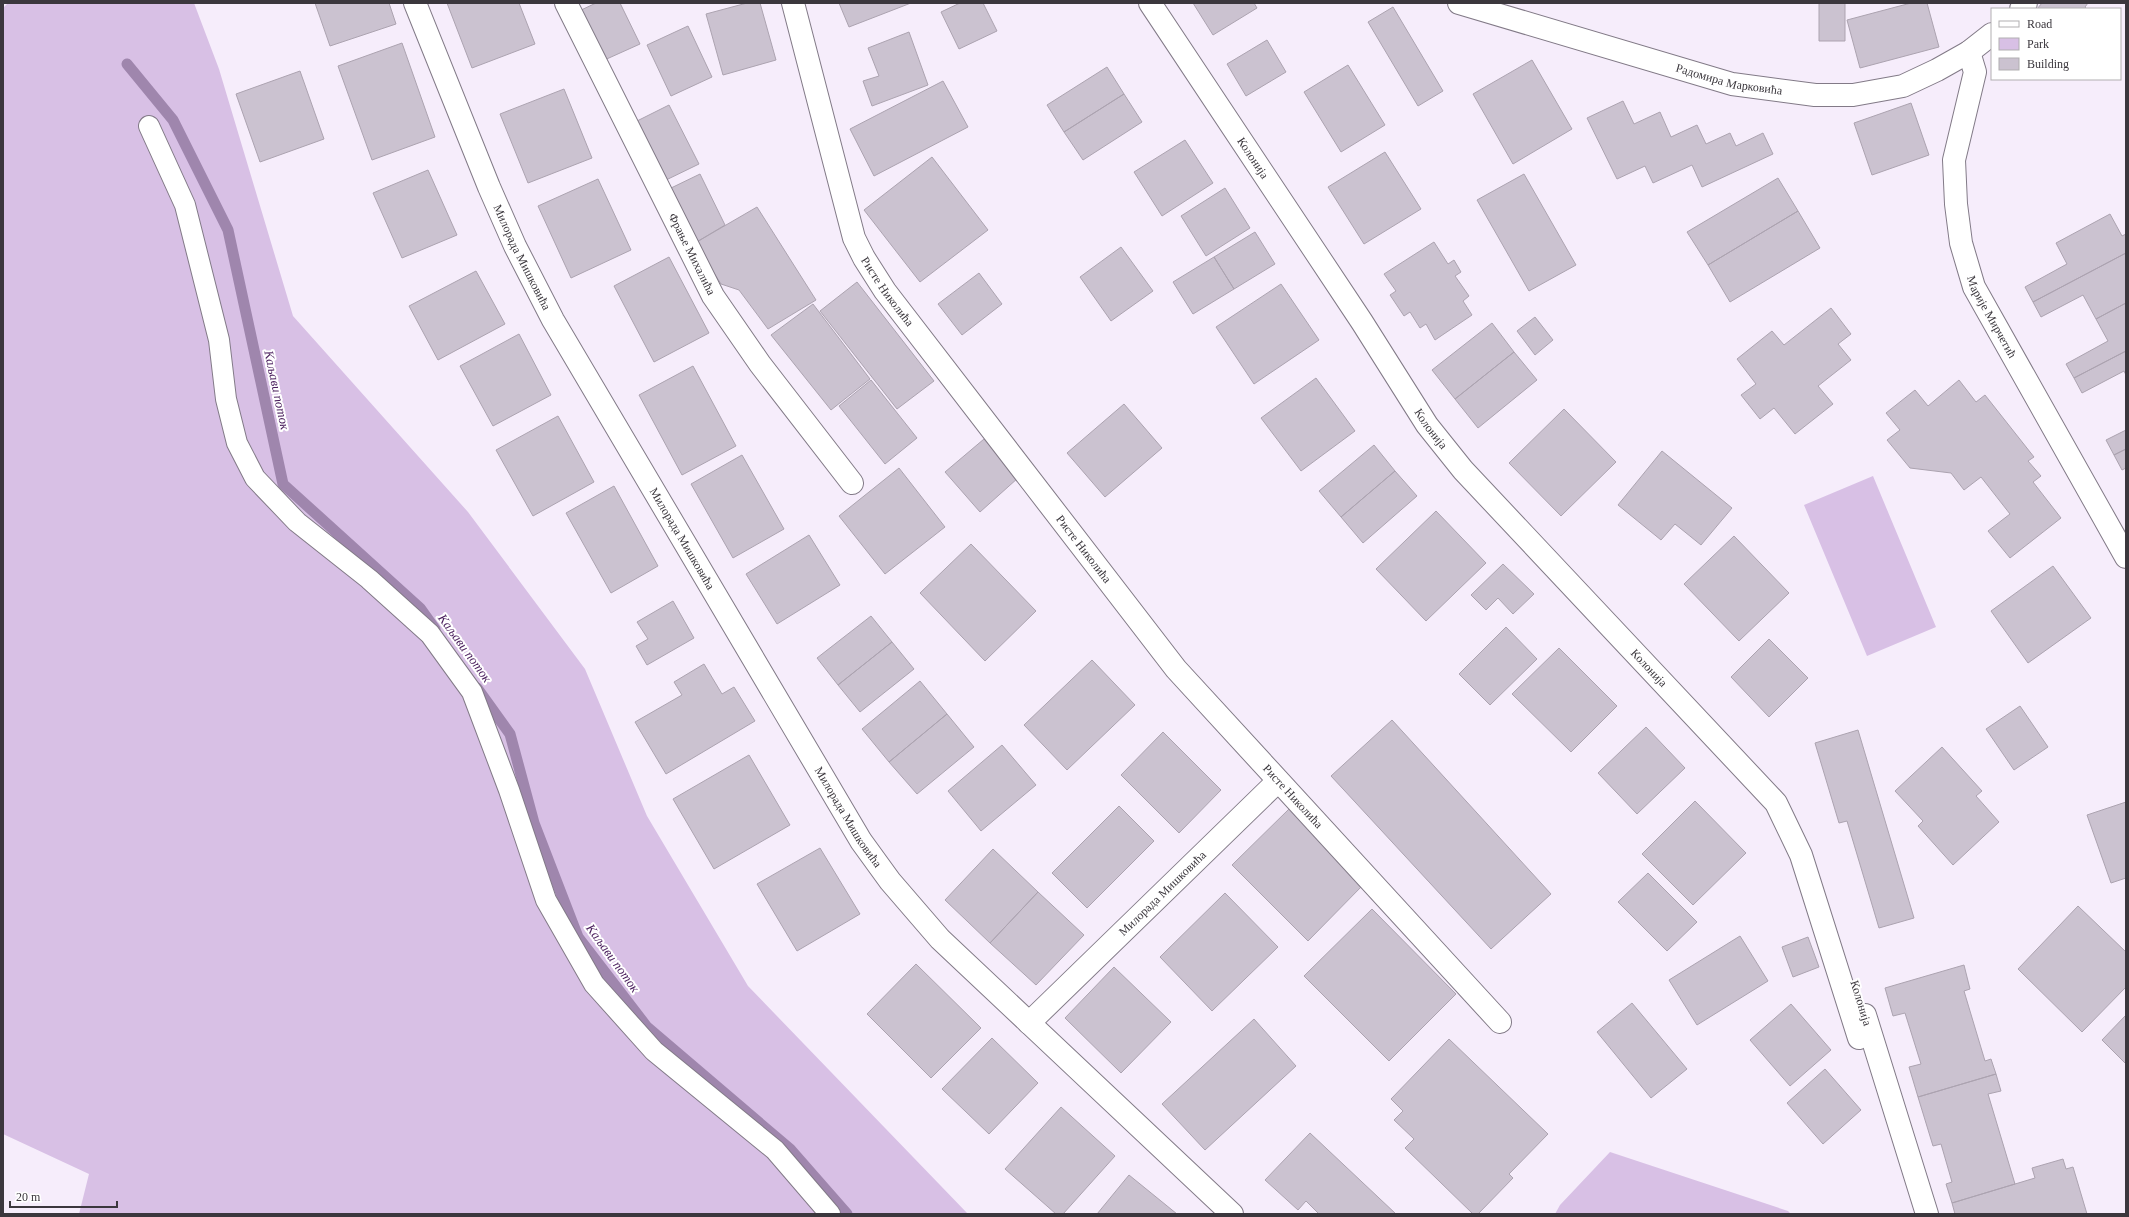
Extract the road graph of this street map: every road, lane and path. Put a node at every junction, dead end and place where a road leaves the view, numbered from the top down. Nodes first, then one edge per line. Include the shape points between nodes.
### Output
1 (416, 3) edge
2 (566, 3) edge
3 (793, 3) edge
4 (1150, 3) edge
5 (1460, 3) edge
6 (1991, 35) edge
7 (1969, 52) junction
8 (149, 126) dead end
9 (852, 483) dead end
10 (2126, 557) edge
11 (1278, 781) junction
12 (1776, 803) junction
13 (1500, 1022) dead end
14 (1028, 1023) junction
15 (1859, 1038) dead end
16 (830, 1214) edge
17 (1232, 1214) edge
18 (1927, 1214) edge

1 - 14 street, Милорада Мишковића via 489,187 515,246 553,320 861,840 890,880 940,939
2 - 9 street, Фрање Михалића via 713,296 760,364
3 - 11 street, Ристе Николића via 854,238 873,273 1176,669
4 - 12 street, Колонија via 1362,322 1427,425 1463,470
5 - 7 street, Радомира Марковића via 1732,84 1815,96 1853,95 1903,86
6 - 7 street, Радомира Марковића
7 - 10 street, Марије Мирчетић via 1975,72 1954,160 1961,243 1974,287
8 - 16 lane via 185,205 219,340 226,399 237,444 255,478 297,522 369,579 430,634 472,692 509,790 546,900 594,984 654,1050 775,1150
11 - 13 street, Ристе Николића
11 - 14 street, Милорада Мишковића
12 - 15 street, Колонија via 1800,855
12 - 18 street, Колонија via 1805,835 1814,852
14 - 17 street, Милорада Мишковића

